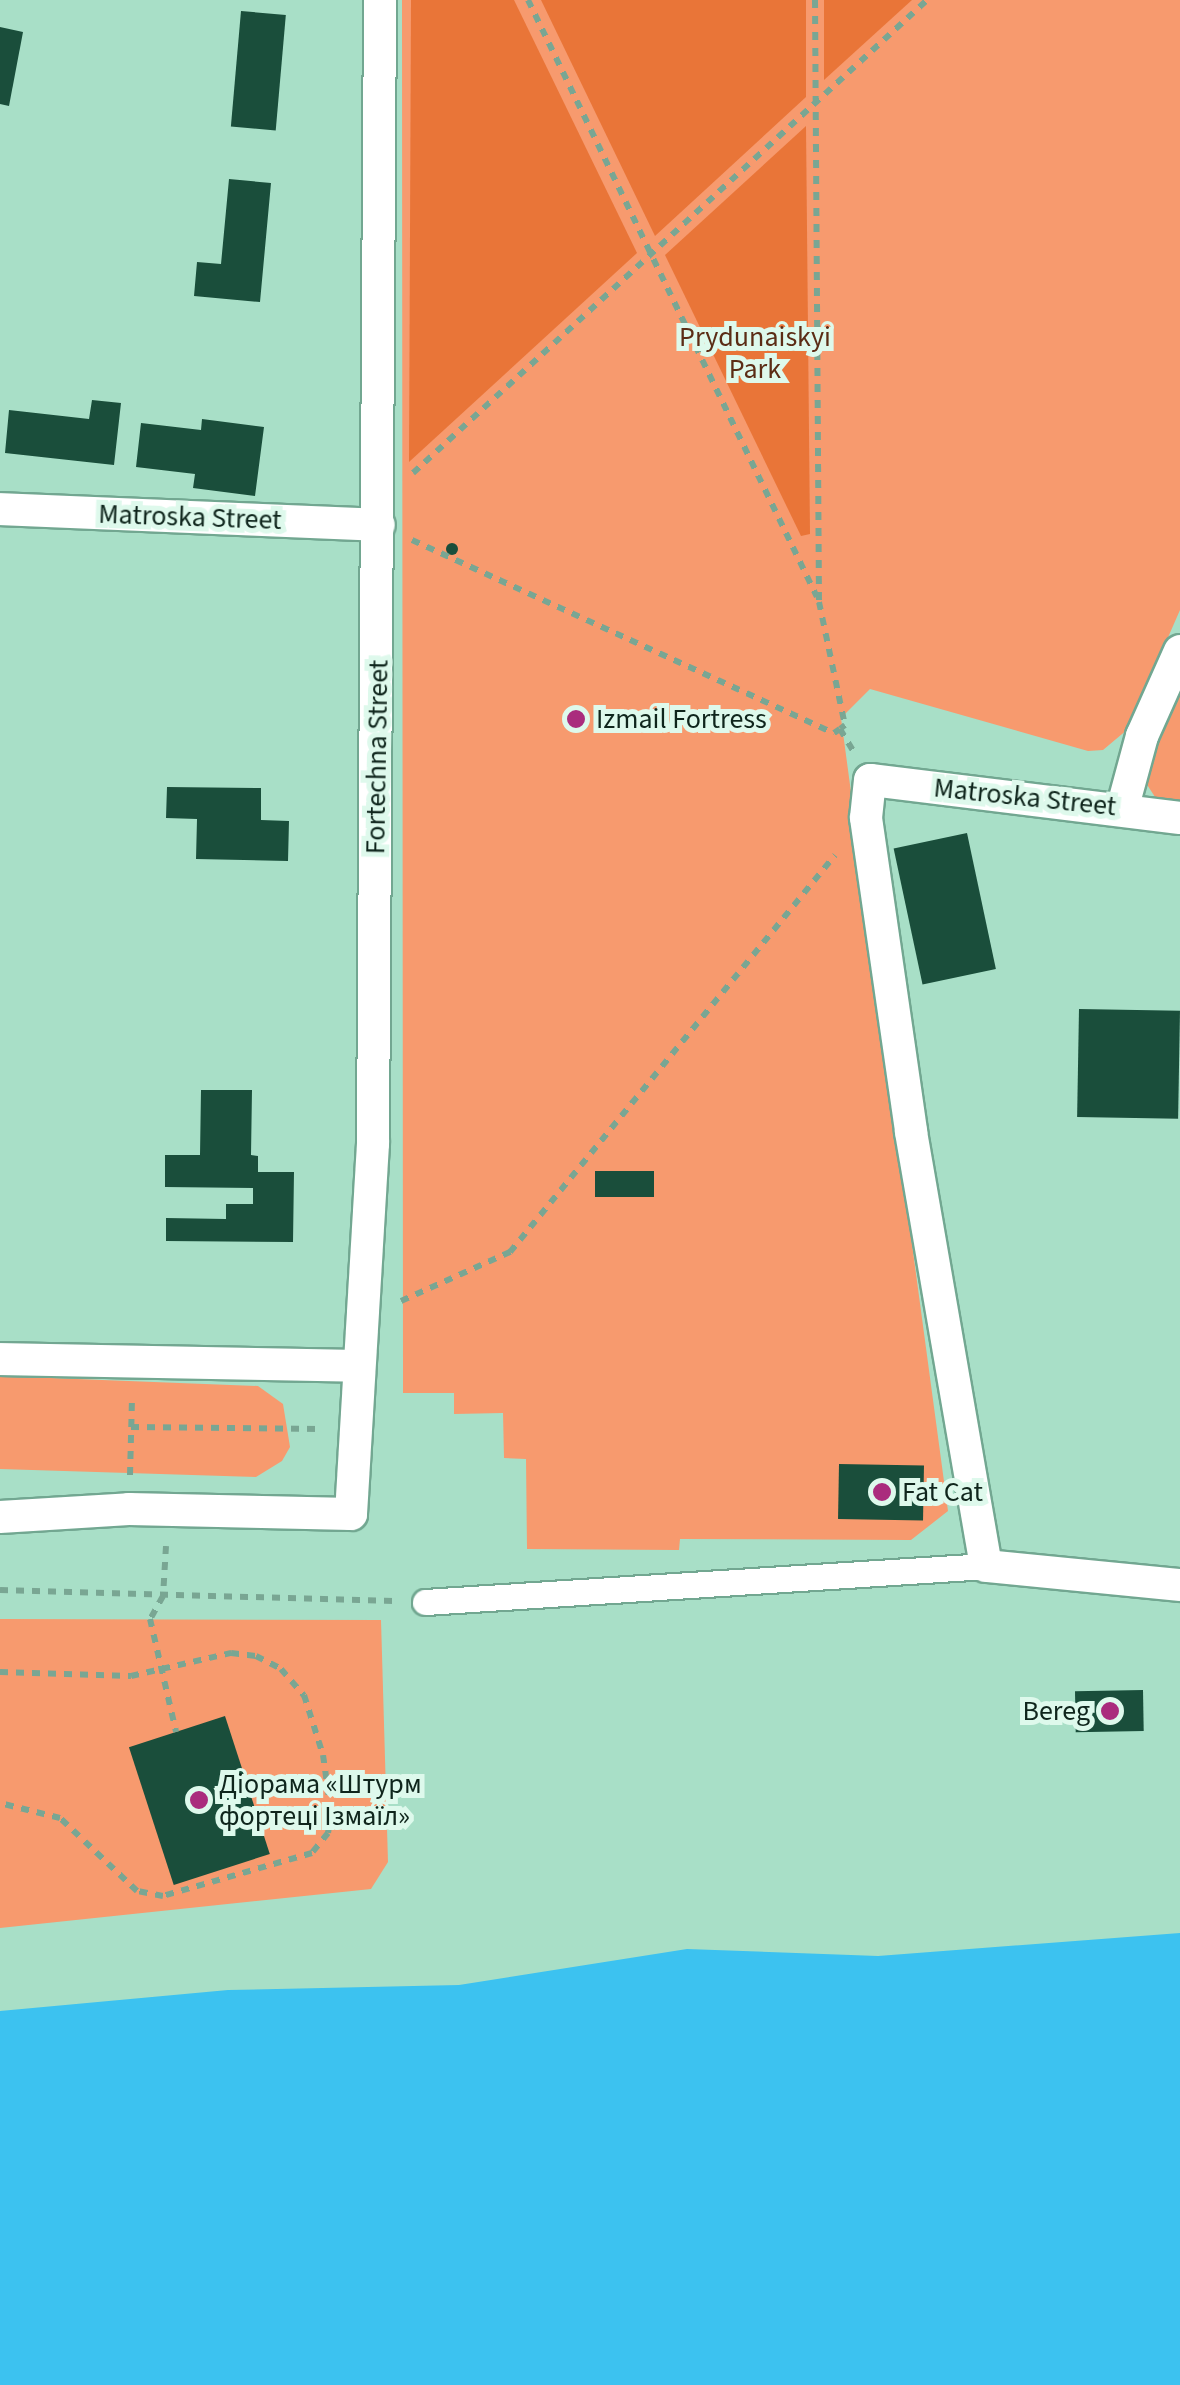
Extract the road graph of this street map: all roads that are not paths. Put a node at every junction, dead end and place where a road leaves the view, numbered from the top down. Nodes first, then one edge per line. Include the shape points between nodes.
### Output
1 (380, 0) edge
2 (0, 509) edge
3 (380, 525) junction
4 (1180, 651) edge
5 (1123, 806) junction
6 (1180, 818) edge
7 (0, 1359) edge
8 (356, 1366) junction
9 (0, 1517) edge
10 (986, 1566) junction
11 (1180, 1585) edge
12 (425, 1602) road end

1 - 3 street, Fortechna Street
2 - 3 street, Matroska Street
3 - 8 street, Fortechna Street via 373,1144
4 - 5 street via 1142,736
5 - 6 street, Matroska Street
5 - 10 street, Matroska Street via 870,780 866,818 910,1132
7 - 8 street
8 - 9 street, Fortechna Street via 351,1514 129,1509
10 - 11 street
10 - 12 street

